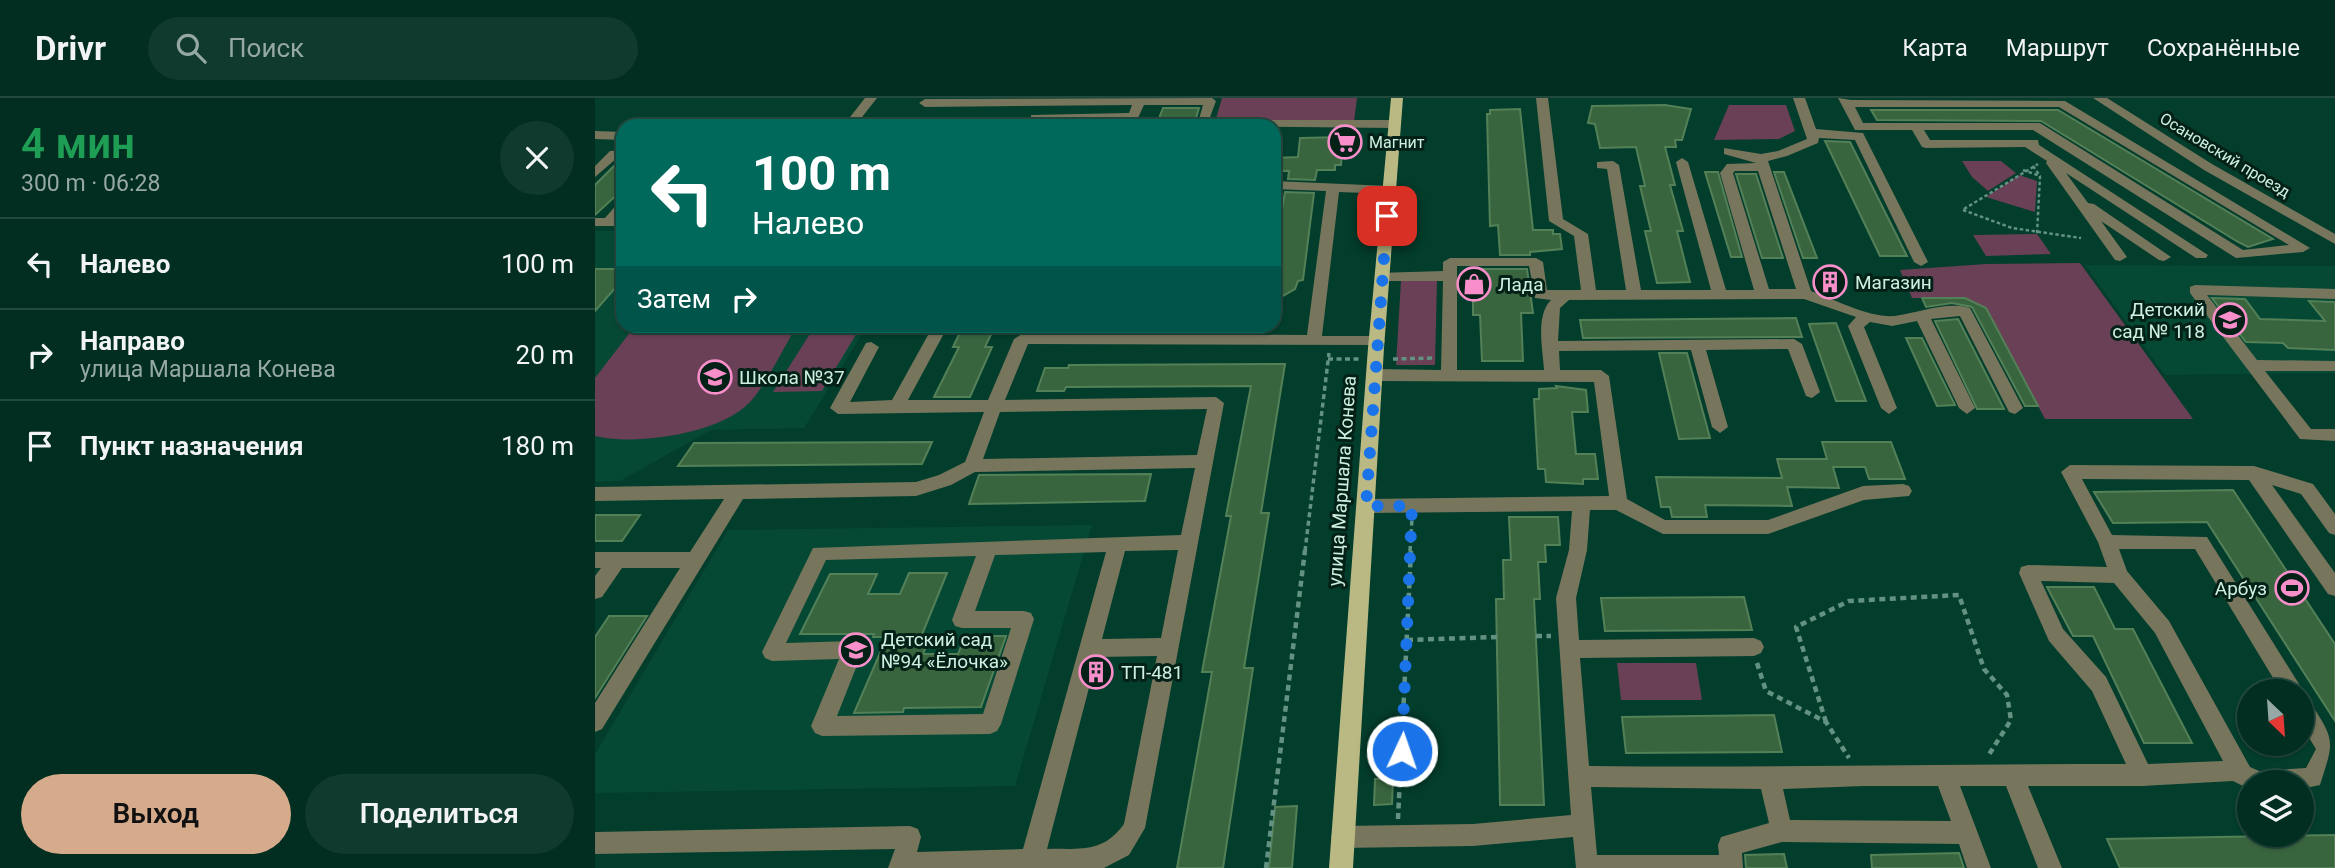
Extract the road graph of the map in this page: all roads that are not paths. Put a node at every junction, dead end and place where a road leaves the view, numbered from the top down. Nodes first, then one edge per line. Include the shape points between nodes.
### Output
1 (871, 98) edge
2 (1397, 98) edge
3 (1542, 98) edge
4 (1799, 98) edge
5 (2099, 98) edge
6 (1045, 100) edge
7 (1140, 100) edge
8 (994, 101) edge
9 (1846, 101) edge
10 (925, 103) dead end
11 (1035, 118) joint
12 (854, 119) edge
13 (1201, 119) edge
14 (1395, 124) junction
15 (1281, 125) edge
16 (2022, 126) junction
17 (1912, 131) junction
18 (1813, 132) junction
19 (595, 135) edge
20 (616, 136) edge
21 (1859, 136) junction
22 (2028, 143) junction
23 (1728, 151) dead end
24 (616, 154) edge
25 (2046, 155) junction
26 (1682, 162) dead end
27 (1763, 163) junction
28 (1601, 165) dead end
29 (595, 173) edge
30 (1281, 186) edge
31 (1333, 187) junction
32 (1389, 190) junction
33 (2079, 201) junction
34 (2313, 228) junction
35 (2282, 236) junction
36 (2335, 240) edge
37 (2201, 255) dead end
38 (2120, 257) dead end
39 (2164, 257) dead end
40 (1921, 262) dead end
41 (1382, 276) junction
42 (1450, 276) junction
43 (1589, 294) junction
44 (1634, 294) junction
45 (1720, 294) junction
46 (1763, 294) junction
47 (1805, 294) junction
48 (2335, 294) edge
49 (1540, 295) junction
50 (1565, 295) junction
51 (1553, 306) junction
52 (1921, 315) junction
53 (1867, 316) junction
54 (936, 333) edge
55 (1023, 333) edge
56 (1121, 333) edge
57 (1322, 340) junction
58 (1377, 341) junction
59 (1697, 345) junction
60 (1550, 346) junction
61 (871, 347) dead end
62 (2253, 365) junction
63 (2335, 366) edge
64 (1449, 374) junction
65 (1374, 375) junction
66 (1552, 376) junction
67 (1812, 392) dead end
68 (897, 406) junction
69 (994, 406) junction
70 (1889, 408) dead end
71 (1967, 408) dead end
72 (2015, 408) dead end
73 (1720, 427) dead end
74 (2335, 435) edge
75 (1204, 461) junction
76 (972, 466) junction
77 (2254, 473) junction
78 (1903, 491) dead end
79 (738, 492) junction
80 (595, 494) edge
81 (1619, 503) junction
82 (1581, 504) junction
83 (1366, 506) junction
84 (2335, 527) edge
85 (1189, 542) junction
86 (2107, 542) junction
87 (1117, 545) junction
88 (988, 549) junction
89 (595, 560) edge
90 (617, 560) junction
91 (695, 560) junction
92 (2119, 575) junction
93 (2335, 588) edge
94 (595, 591) edge
95 (1168, 647) junction
96 (1754, 647) road end
97 (1088, 648) junction
98 (1569, 649) junction
99 (2285, 679) edge
100 (595, 722) edge
101 (2314, 727) edge
102 (2240, 770) edge
103 (2237, 772) edge
104 (2314, 774) edge
105 (1945, 775) junction
106 (2142, 775) junction
107 (1579, 776) junction
108 (2013, 776) junction
109 (1769, 779) junction
110 (1583, 825) junction
111 (1782, 831) junction
112 (1966, 833) junction
113 (1342, 837) junction
114 (595, 842) edge
115 (1032, 860) junction
116 (901, 866) edge
117 (1341, 868) edge
118 (1979, 868) edge
119 (2050, 868) edge

1 - 12 street
2 - 14 main road, улица Маршала Конева
3 - 43 street via 1556,221 1581,234
4 - 18 street
5 - 34 street, Осановский проезд
6 - 7 street
6 - 8 street
6 - 11 street
7 - 11 street via 1133,117
7 - 13 street via 1210,101
8 - 10 street
9 - 17 street via 1859,127
9 - 35 street via 2061,103
14 - 15 street
14 - 32 main road, улица Маршала Конева
16 - 17 street
16 - 22 street via 2034,143
16 - 35 street via 2036,126 2241,255 2303,248
17 - 21 street
17 - 22 street via 1926,144
18 - 21 street
18 - 27 street via 1814,140
19 - 20 street
21 - 40 street
22 - 25 street
23 - 27 street
24 - 29 street
25 - 33 street
25 - 37 street
26 - 45 street
27 - 46 street via 1731,167 1726,173
27 - 47 street
28 - 44 street via 1613,165
30 - 31 street
31 - 32 street
31 - 57 street
32 - 41 main road, улица Маршала Конева
33 - 38 street
33 - 39 street
34 - 35 street
34 - 36 street, Осановский проезд
41 - 42 street
41 - 58 main road, улица Маршала Конева
42 - 49 street via 1450,262 1536,262
42 - 64 street
43 - 44 street
43 - 50 street
44 - 45 street
45 - 46 street
46 - 47 street
47 - 53 street
48 - 62 street via 2195,290
49 - 50 street
49 - 51 street
50 - 51 street
51 - 60 street
52 - 53 street via 1892,321
52 - 71 street
52 - 72 street via 1965,312
53 - 70 street via 1856,326
54 - 68 street
55 - 69 street
56 - 57 street
57 - 58 street
58 - 65 main road, улица Маршала Конева
59 - 60 street
59 - 67 street via 1794,344
59 - 73 street
60 - 66 street
61 - 68 street via 838,408
62 - 63 street
62 - 74 street via 2306,435
64 - 65 street
64 - 66 street
65 - 83 main road, улица Маршала Конева
66 - 81 street via 1601,376
68 - 69 street
69 - 75 street via 1216,402
69 - 76 street
75 - 76 street
75 - 85 street
76 - 79 street via 916,489
77 - 84 street via 2307,489
77 - 86 street via 2070,472
77 - 93 street
78 - 81 street via 1863,493 1767,527 1663,527
79 - 80 street
79 - 91 street
81 - 82 street
82 - 83 street
82 - 98 street via 1578,550 1566,598
83 - 113 main road, улица Маршала Конева
85 - 87 street
85 - 95 street
86 - 92 street
86 - 99 street via 2200,542
87 - 88 street
87 - 97 street
88 - 88 street via 820,553 772,652 853,650 822,726 990,724 1024,618 962,620
89 - 90 street
90 - 91 street
90 - 94 street
91 - 100 street
92 - 102 street via 2162,627
92 - 106 street via 2028,573 2056,635 2099,684
95 - 97 street
95 - 115 street via 1134,828 1121,847 1098,859
96 - 98 street
97 - 115 street
98 - 107 street
101 - 104 street via 2327,748
103 - 106 street
105 - 108 street
105 - 109 street
105 - 112 street
106 - 108 street
107 - 109 street
107 - 110 street
108 - 119 street
109 - 111 street
110 - 111 street via 1587,867 1732,866 1729,845
110 - 113 street via 1473,835
111 - 112 street
112 - 118 street
113 - 117 main road, улица Маршала Конева
114 - 116 street via 910,837
115 - 116 street

